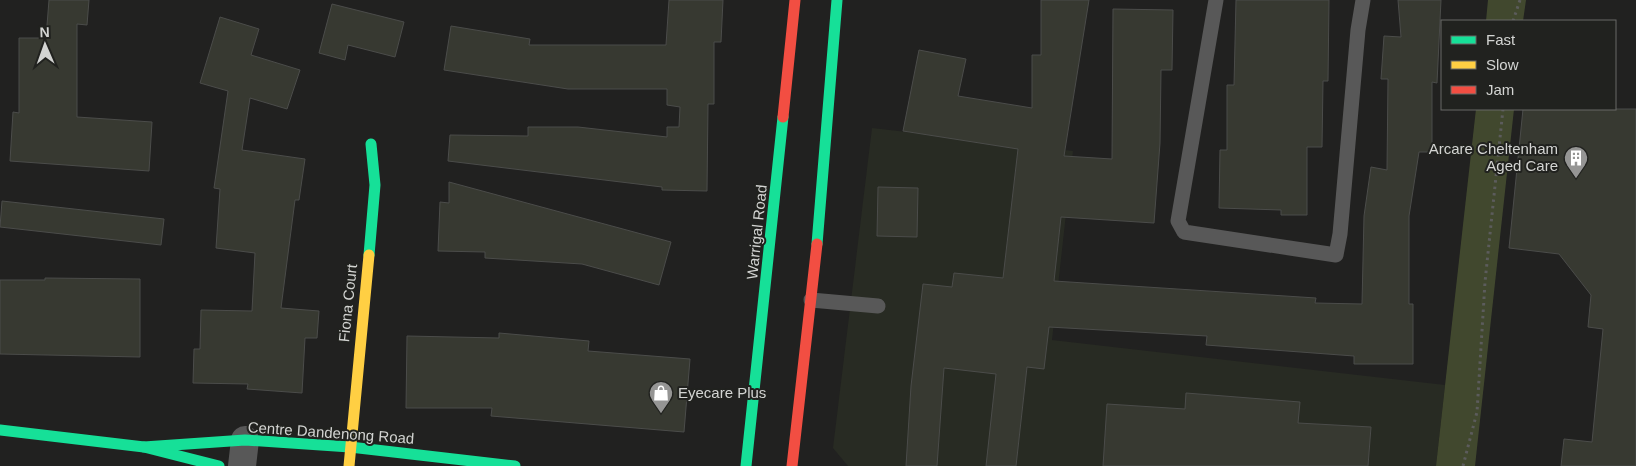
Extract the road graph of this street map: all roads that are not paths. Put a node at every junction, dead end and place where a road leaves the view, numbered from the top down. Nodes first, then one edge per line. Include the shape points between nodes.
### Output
1 (795, 0) edge
2 (837, 0) edge
3 (1216, 0) edge
4 (1363, 0) edge
5 (371, 144) dead end
6 (810, 300) junction
7 (878, 306) dead end
8 (0, 430) edge
9 (144, 447) junction
10 (350, 447) junction
11 (244, 453) edge
12 (219, 466) edge
13 (349, 466) edge
14 (514, 466) edge
15 (746, 466) edge
16 (792, 466) edge

1 - 15 main road, Warrigal Road
2 - 6 main road
3 - 4 lane via 1178,221 1184,232 1336,255
5 - 10 main road, Fiona Court via 375,186
6 - 7 lane
6 - 16 main road
8 - 9 main road, Centre Dandenong Road
9 - 11 main road, Centre Dandenong Road
9 - 12 main road, Centre Dandenong Road
10 - 11 main road, Centre Dandenong Road
10 - 13 main road, Fiona Court
10 - 14 main road, Centre Dandenong Road

